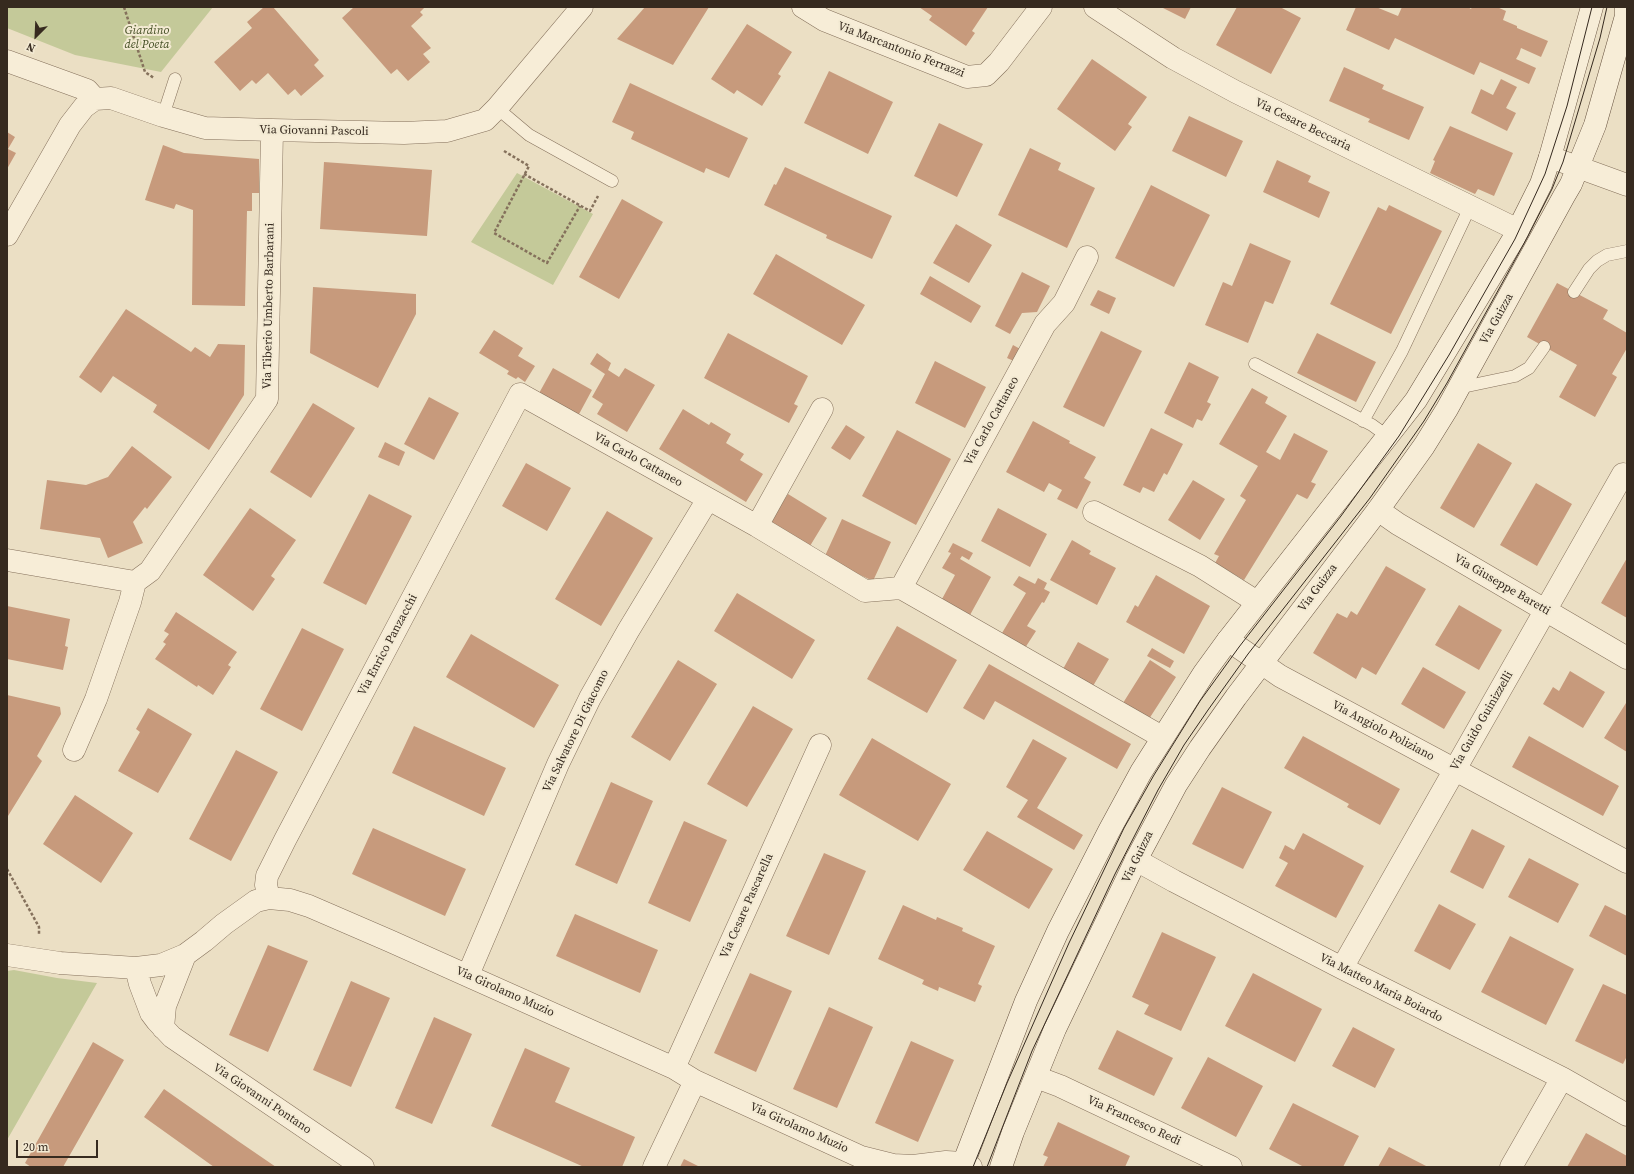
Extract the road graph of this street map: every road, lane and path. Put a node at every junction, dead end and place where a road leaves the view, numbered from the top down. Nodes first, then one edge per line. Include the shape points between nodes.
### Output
1 (124, 7) edge
2 (582, 7) edge
3 (803, 7) edge
4 (1042, 7) edge
5 (1095, 7) edge
6 (1592, 7) edge
7 (1626, 7) edge
8 (7, 61) edge
9 (174, 84) joint
10 (95, 100) junction
11 (496, 108) junction
12 (163, 116) junction
13 (272, 130) junction
14 (504, 151) dead end
15 (1550, 157) junction
16 (1577, 167) junction
17 (524, 174) junction
18 (610, 180) joint
19 (1627, 185) edge
20 (580, 206) junction
21 (1470, 207) junction
22 (1518, 230) junction
23 (7, 236) edge
24 (1627, 251) edge
25 (1087, 257) dead end
26 (1574, 292) dead end
27 (1544, 347) dead end
28 (1255, 364) dead end
29 (1458, 388) junction
30 (520, 394) joint
31 (822, 409) dead end
32 (1363, 421) junction
33 (1388, 436) junction
34 (1623, 474) dead end
35 (708, 499) junction
36 (1378, 510) junction
37 (1094, 512) dead end
38 (757, 526) junction
39 (7, 560) edge
40 (135, 582) junction
41 (901, 588) junction
42 (1257, 602) junction
43 (1544, 610) junction
44 (1228, 640) junction
45 (1627, 658) edge
46 (1261, 663) junction
47 (1162, 737) junction
48 (820, 745) dead end
49 (74, 750) dead end
50 (1454, 769) junction
51 (1136, 860) junction
52 (1627, 862) edge
53 (7, 869) edge
54 (269, 898) junction
55 (39, 936) dead end
56 (7, 955) edge
57 (185, 955) junction
58 (136, 968) junction
59 (1342, 968) junction
60 (468, 976) junction
61 (163, 1028) junction
62 (674, 1068) junction
63 (1036, 1077) junction
64 (1562, 1078) junction
65 (695, 1081) junction
66 (1627, 1115) edge
67 (867, 1162) edge
68 (965, 1166) edge
69 (363, 1167) edge
70 (654, 1167) edge
71 (1001, 1167) edge
72 (1231, 1167) edge
73 (1511, 1167) edge

1 - 9 path via 145,72
2 - 11 street, Via Giovanni Pascoli
3 - 4 street, Via Marcantonio Ferrazzi via 824,20 967,77 986,75 1000,62
5 - 21 street, Via Cesare Beccaria via 1173,58 1236,92
6 - 15 street
7 - 16 street, Via Guizza via 1626,16 1594,125
8 - 10 street via 87,90
9 - 12 lane
10 - 12 street, Via Giovanni Pascoli via 111,98
10 - 23 street via 84,107 70,125
11 - 13 street, Via Giovanni Pascoli via 485,120 447,131 404,133
11 - 18 lane via 529,135
12 - 13 street, Via Giovanni Pascoli via 205,128
13 - 40 street, Via Tiberio Umberto Barbarani via 267,399 150,571
14 - 17 path via 529,166
15 - 16 street
15 - 22 street via 1541,184
16 - 19 street
16 - 29 street, Via Guizza via 1568,190
17 - 20 path
17 - 20 path via 494,233 547,262
18 - 20 path via 590,211
21 - 22 street, Via Cesare Beccaria
21 - 32 lane via 1402,351
22 - 33 street via 1427,383
24 - 26 lane via 1607,255 1597,261 1589,268
25 - 41 street, Via Carlo Cattaneo via 1064,303 1045,324
27 - 29 lane via 1529,368 1515,376
28 - 32 lane
29 - 36 street, Via Guizza via 1424,446
30 - 35 street, Via Carlo Cattaneo
30 - 54 street, Via Enrico Panzacchi via 267,876
31 - 38 street
32 - 33 lane
33 - 42 street
34 - 43 street, Via Guido Guinizzelli
35 - 38 street, Via Carlo Cattaneo
35 - 60 street, Via Salvatore Di Giacomo via 590,698 558,764
36 - 43 street, Via Giuseppe Baretti
36 - 46 street, Via Guizza
37 - 42 street via 1200,566
38 - 41 street, Via Carlo Cattaneo via 865,591
39 - 40 street
40 - 49 street via 96,699
41 - 47 street
42 - 44 street
43 - 45 street, Via Giuseppe Baretti
43 - 50 street, Via Guido Guinizzelli
44 - 46 street, Via Angiolo Poliziano
44 - 47 street
46 - 50 street, Via Angiolo Poliziano via 1280,676
46 - 51 street, Via Guizza via 1180,779
47 - 68 street via 1109,831 1026,1001
48 - 62 street, Via Cesare Pascarella
50 - 52 street, Via Angiolo Poliziano
50 - 59 street, Via Guido Guinizzelli
51 - 59 street, Via Matteo Maria Boiardo
51 - 63 street, Via Guizza via 1055,1029
53 - 55 path via 39,927
54 - 57 street, Via Girolamo Muzio via 256,901 244,909
54 - 60 street, Via Girolamo Muzio via 290,900 309,906
56 - 58 street via 60,963
57 - 58 street, Via Girolamo Muzio via 161,965
57 - 61 street via 164,1006
58 - 61 street, Via Giovanni Pontano via 151,1013
59 - 64 street, Via Matteo Maria Boiardo
60 - 62 street, Via Girolamo Muzio
61 - 69 street, Via Giovanni Pontano via 181,1043
62 - 65 street, Via Girolamo Muzio
63 - 71 street, Via Guizza
63 - 72 street, Via Francesco Redi
64 - 66 street, Via Matteo Maria Boiardo
64 - 73 street
65 - 67 street, Via Girolamo Muzio
65 - 70 street
67 - 68 street, Via Girolamo Muzio via 913,1166 946,1162

